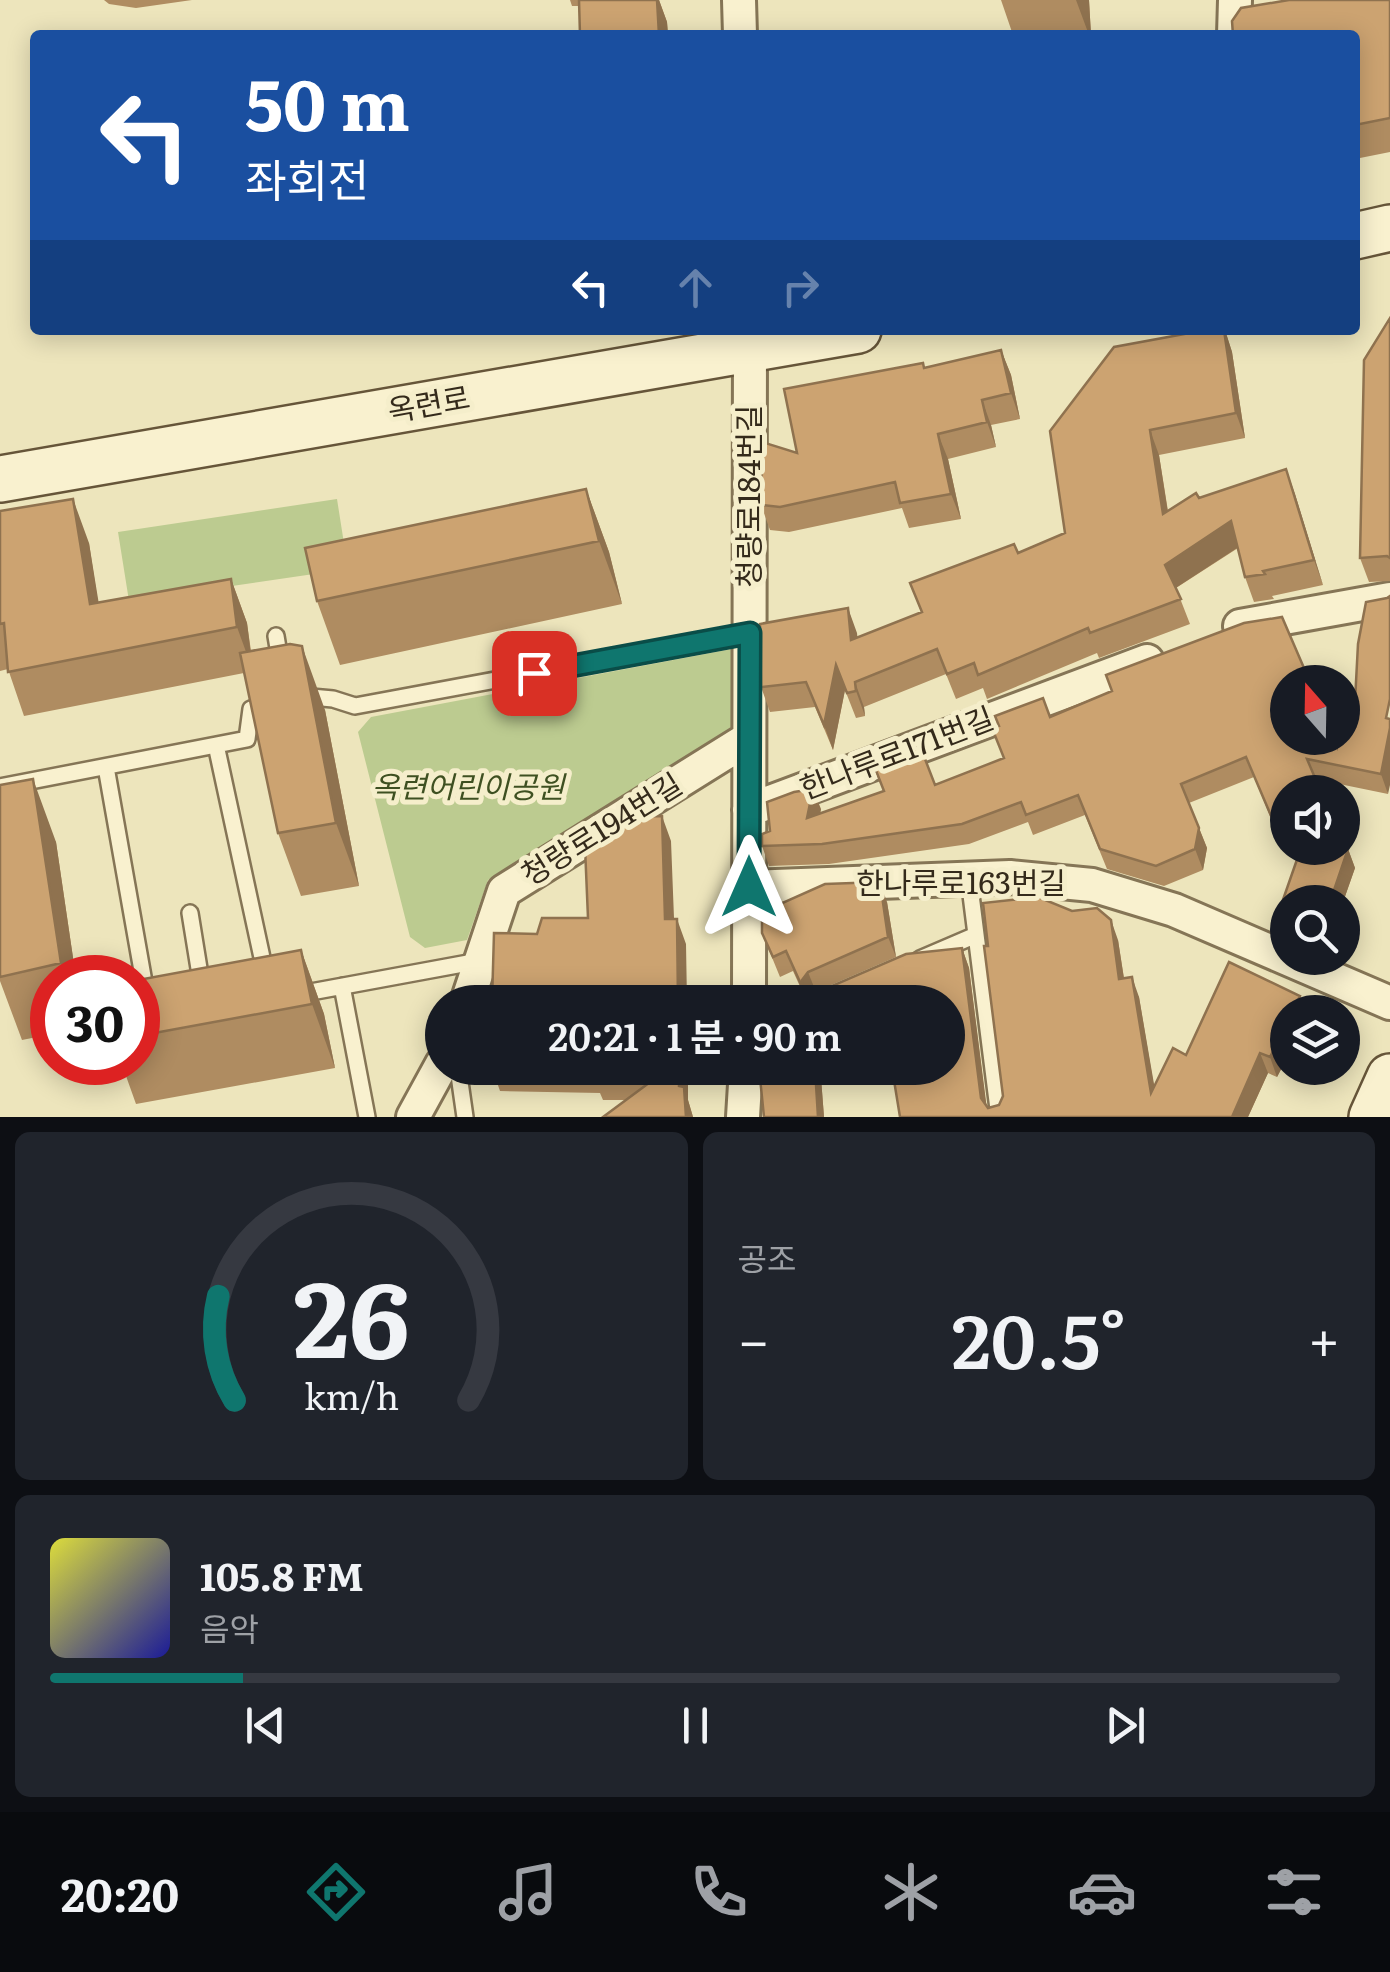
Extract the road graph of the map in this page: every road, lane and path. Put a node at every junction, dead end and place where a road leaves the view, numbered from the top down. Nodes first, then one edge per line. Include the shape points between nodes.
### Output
1 (739, 0) edge
2 (1235, 0) edge
3 (740, 30) edge
4 (1234, 30) edge
5 (1390, 228) edge
6 (1360, 235) edge
7 (804, 335) edge
8 (750, 340) edge
9 (0, 479) edge
10 (1390, 599) edge
11 (750, 633) junction
12 (276, 636) dead end
13 (1214, 636) edge
14 (1181, 648) edge
15 (283, 675) edge
16 (749, 738) junction
17 (216, 746) junction
18 (106, 767) junction
19 (0, 786) edge
20 (749, 810) junction
21 (969, 879) junction
22 (749, 887) junction
23 (190, 913) dead end
24 (976, 935) junction
25 (139, 955) edge
26 (481, 961) junction
27 (907, 965) edge
28 (473, 985) edge
29 (749, 985) edge
30 (342, 986) junction
31 (288, 996) edge
32 (271, 999) edge
33 (1390, 1002) edge
34 (205, 1011) edge
35 (1390, 1077) edge
36 (430, 1085) edge
37 (461, 1085) edge
38 (745, 1085) edge
39 (367, 1117) edge
40 (412, 1117) edge
41 (466, 1117) edge
42 (743, 1117) edge
43 (999, 1117) edge
44 (1372, 1117) edge

1 - 3 street
2 - 4 street
5 - 6 street
7 - 8 street, 옥련로
8 - 9 street, 옥련로
8 - 11 street, 청량로184번길
10 - 13 street via 1246,624
11 - 16 street, 청량로184번길
11 - 17 lane via 355,706 286,695 251,709 247,739
12 - 15 lane
14 - 20 street, 한나루로171번길
16 - 20 street, 청량로184번길
16 - 26 street, 청량로194번길 via 504,891
17 - 18 lane
17 - 32 lane
18 - 19 lane
18 - 25 lane
20 - 22 street, 청량로184번길
21 - 22 street, 한나루로163번길
21 - 24 lane
21 - 33 street, 한나루로163번길 via 1092,885 1174,910
22 - 29 street, 청량로184번길
23 - 34 lane
24 - 27 lane
24 - 43 lane
26 - 28 street, 청량로194번길
26 - 30 lane
30 - 31 lane
30 - 39 lane
35 - 44 street
36 - 40 street
37 - 41 lane
38 - 42 street

